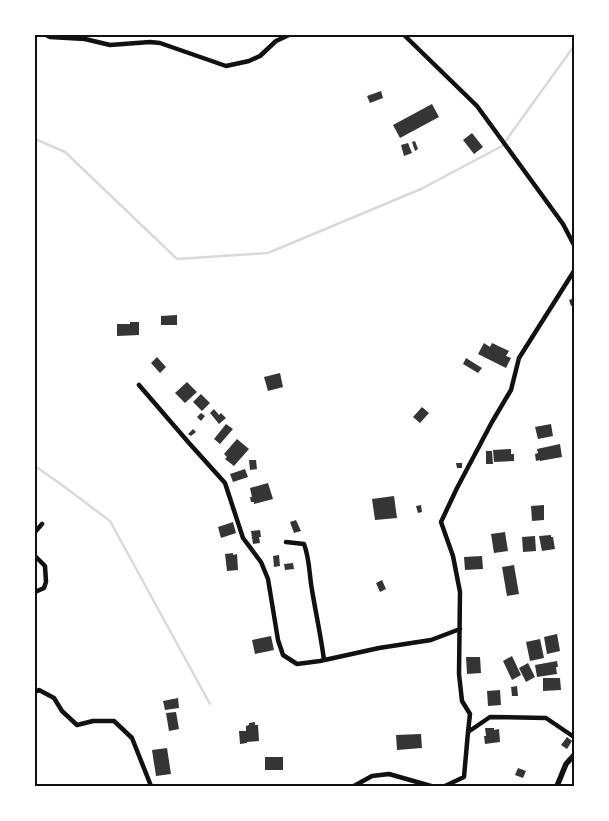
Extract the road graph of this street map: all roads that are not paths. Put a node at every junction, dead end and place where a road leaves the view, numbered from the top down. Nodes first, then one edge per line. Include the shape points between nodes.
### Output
1 (46, 35) edge
2 (289, 35) edge
3 (404, 35) edge
4 (574, 245) edge
5 (574, 271) edge
6 (139, 385) dead end
7 (42, 524) dead end
8 (35, 532) edge
9 (286, 542) dead end
10 (35, 556) edge
11 (35, 592) edge
12 (460, 629) junction
13 (324, 660) junction
14 (35, 692) edge
15 (468, 732) junction
16 (574, 737) edge
17 (574, 755) edge
18 (151, 786) edge
19 (354, 786) edge
20 (431, 786) edge
21 (445, 786) edge
22 (557, 786) edge

1 - 2 street via 110,45 160,42 226,66 260,56
3 - 4 street via 477,106 563,224
5 - 12 street via 519,358 511,390 441,522 460,592
6 - 13 street via 226,483 242,538 261,562 268,579 283,655 297,664
7 - 8 street
9 - 13 street via 304,544 309,557
10 - 11 street via 45,566 46,582 44,588
12 - 13 street via 431,640
12 - 15 street via 459,674 462,700 470,714
14 - 18 street via 39,690 54,698 62,711 77,724 114,721 132,738
15 - 16 street via 490,717 546,718
15 - 21 street via 464,777
17 - 22 street via 566,764
19 - 20 street via 372,776 389,774

